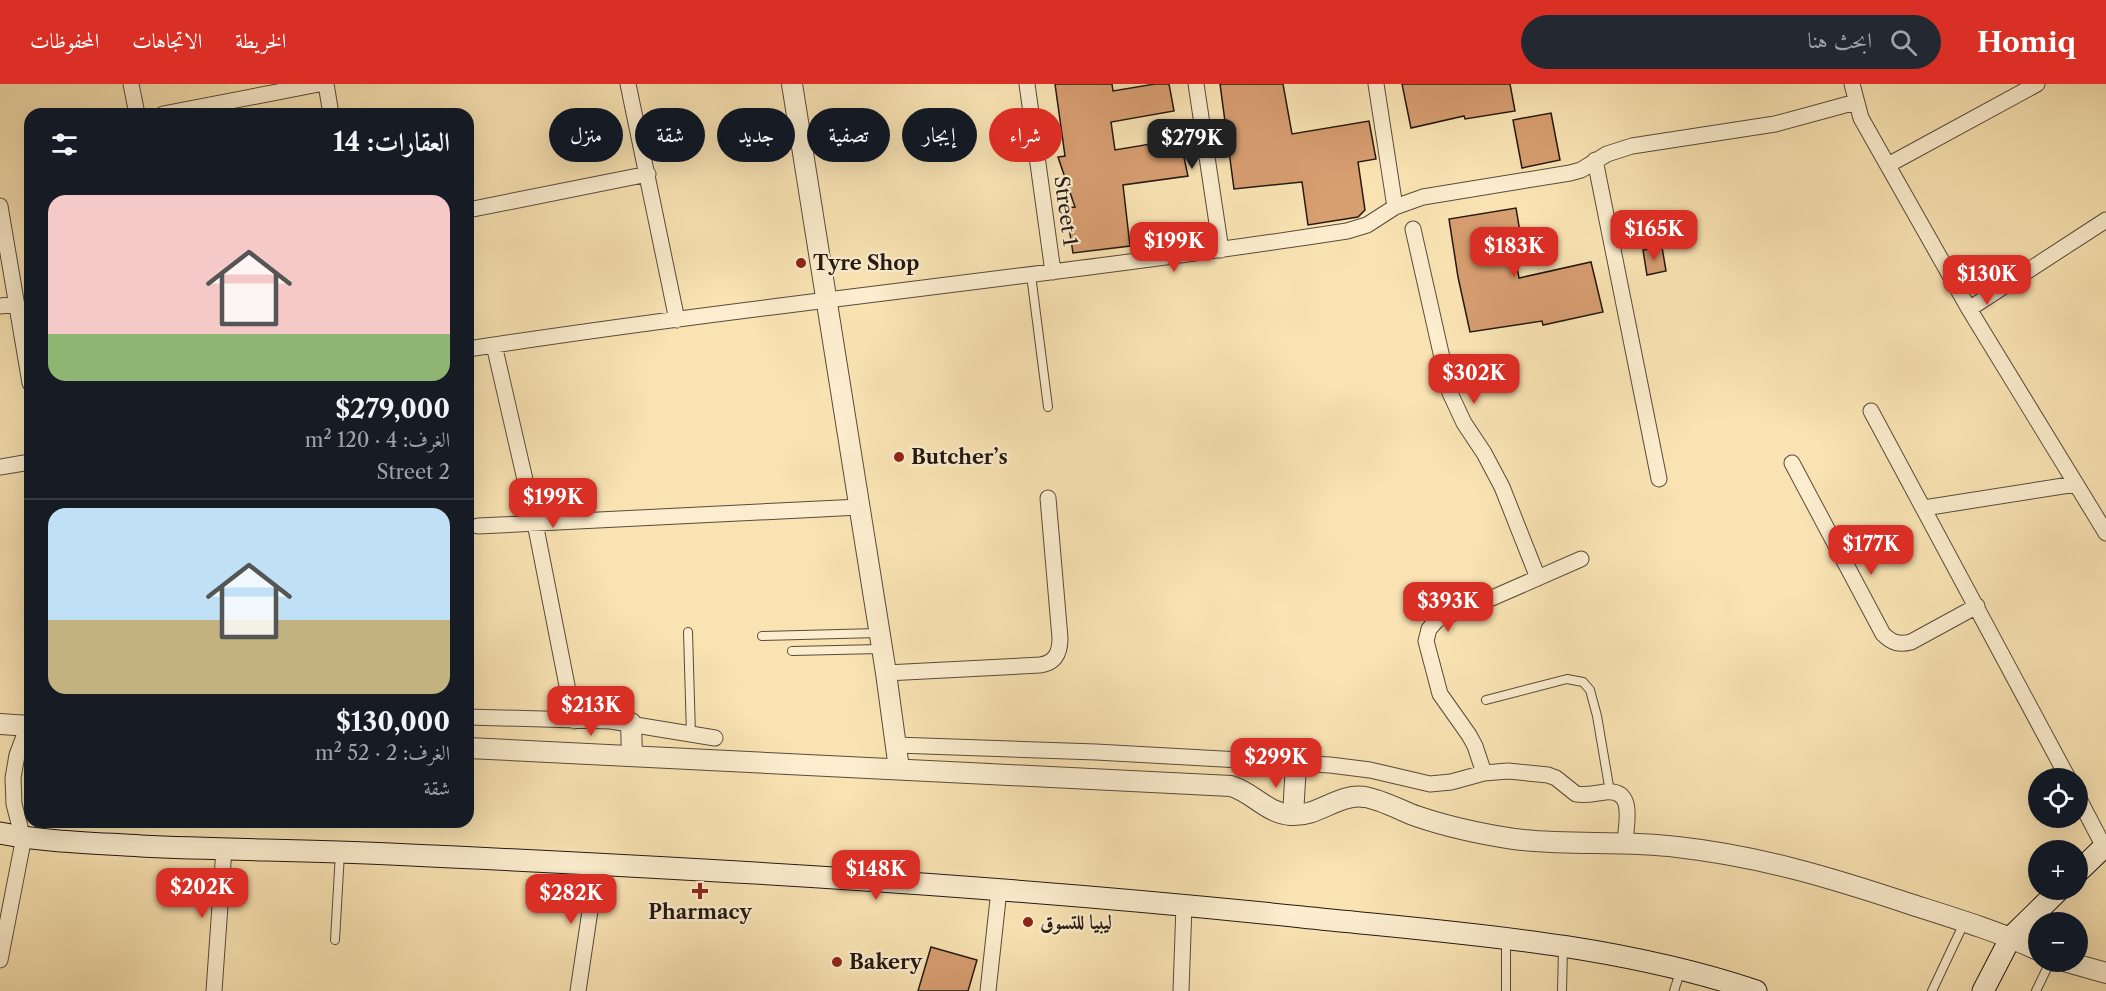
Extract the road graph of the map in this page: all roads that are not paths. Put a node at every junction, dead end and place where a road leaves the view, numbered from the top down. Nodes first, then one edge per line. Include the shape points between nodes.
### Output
1 (131, 84) edge
2 (319, 84) edge
3 (326, 84) edge
4 (628, 84) edge
5 (792, 84) edge
6 (1027, 84) edge
7 (1196, 84) edge
8 (1376, 84) edge
9 (1852, 84) edge
10 (2037, 84) edge
11 (1856, 102) junction
12 (136, 108) edge
13 (194, 108) edge
14 (330, 108) edge
15 (1595, 160) junction
16 (1888, 165) junction
17 (648, 174) junction
18 (0, 206) edge
19 (1395, 207) junction
20 (474, 209) edge
21 (2106, 220) edge
22 (1413, 229) dead end
23 (1221, 250) junction
24 (1053, 272) junction
25 (1031, 275) junction
26 (826, 302) junction
27 (17, 303) junction
28 (0, 306) edge
29 (1969, 309) junction
30 (677, 320) junction
31 (494, 345) junction
32 (24, 347) edge
33 (474, 348) edge
34 (1048, 406) dead end
35 (1871, 411) dead end
36 (24, 463) edge
37 (1792, 463) dead end
38 (0, 467) edge
39 (1659, 478) dead end
40 (2076, 484) junction
41 (1048, 498) dead end
42 (860, 507) junction
43 (1924, 508) junction
44 (535, 523) junction
45 (478, 526) dead end
46 (2106, 533) edge
47 (1581, 559) dead end
48 (1538, 578) junction
49 (1977, 606) junction
50 (688, 632) dead end
51 (762, 636) dead end
52 (881, 641) junction
53 (792, 651) dead end
54 (886, 674) junction
55 (1486, 700) dead end
56 (474, 717) edge
57 (574, 721) junction
58 (632, 723) junction
59 (0, 724) edge
60 (24, 724) edge
61 (691, 735) junction
62 (715, 738) dead end
63 (24, 741) edge
64 (896, 745) junction
65 (474, 748) edge
66 (632, 756) junction
67 (1296, 764) junction
68 (2063, 768) edge
69 (900, 769) junction
70 (1484, 773) junction
71 (1610, 792) junction
72 (1293, 815) junction
73 (2088, 815) edge
74 (0, 833) edge
75 (22, 837) junction
76 (1625, 843) junction
77 (2105, 846) edge
78 (224, 849) junction
79 (340, 852) junction
80 (2088, 862) edge
81 (597, 864) junction
82 (999, 890) junction
83 (2050, 900) edge
84 (1184, 905) junction
85 (1964, 921) junction
86 (2011, 937) junction
87 (1506, 939) junction
88 (335, 940) dead end
89 (2028, 945) edge
90 (1563, 946) junction
91 (0, 960) edge
92 (2088, 968) edge
93 (1680, 969) junction
94 (2045, 972) edge
95 (2106, 973) edge
96 (1731, 987) edge
97 (214, 991) edge
98 (578, 991) edge
99 (988, 991) edge
100 (1181, 991) edge
101 (1506, 991) edge
102 (1562, 991) edge
103 (1674, 991) edge
104 (1756, 991) edge
105 (1932, 991) edge
106 (1983, 991) edge
107 (2036, 991) edge

1 - 12 street
2 - 13 street
3 - 14 street
4 - 17 street
5 - 26 street
6 - 24 street, Street 1
7 - 23 street
8 - 19 street
9 - 11 street
10 - 16 street
11 - 15 street via 1775,124 1632,146
11 - 16 street
15 - 19 street via 1570,173 1422,197
15 - 39 street
16 - 29 street
17 - 20 street
17 - 30 street
18 - 27 street
19 - 23 street via 1357,229
21 - 29 street
22 - 48 street via 1450,393 1502,487
23 - 24 street
24 - 25 street
25 - 26 street
25 - 34 lane
26 - 30 street
26 - 42 street
27 - 28 street
27 - 32 street
29 - 40 street
30 - 31 street
31 - 33 street
31 - 44 street
35 - 43 street
36 - 38 street
37 - 49 street via 1890,641 1911,642
40 - 43 street
40 - 46 street
41 - 54 street via 1060,639 1056,657 1040,665
42 - 44 street
42 - 52 street
43 - 49 street
44 - 45 street
44 - 57 street
47 - 48 street
48 - 70 street via 1437,620 1427,635 1440,694 1469,735
49 - 68 street
50 - 61 lane
51 - 52 lane
52 - 53 lane
52 - 54 street
54 - 64 street
55 - 71 lane via 1567,679 1583,682 1590,690 1597,716
56 - 57 street
57 - 58 street
58 - 61 street
58 - 66 street
59 - 60 street
61 - 62 street
63 - 75 street via 13,778
64 - 67 street
64 - 69 street
65 - 66 street
66 - 69 street
67 - 70 street via 1350,766 1430,784
67 - 72 street
69 - 72 street via 1231,786 1273,811
70 - 71 street via 1540,773 1556,778 1576,794
71 - 76 street via 1618,792 1627,802
72 - 76 street via 1315,811 1348,797 1366,798 1486,834 1545,842
73 - 77 street
74 - 75 main road
75 - 78 main road
75 - 91 street
76 - 85 street via 1711,851 1778,863
77 - 80 main road
78 - 79 main road
78 - 97 street
79 - 81 main road
79 - 88 lane
81 - 82 main road
81 - 98 street
82 - 84 main road
82 - 99 street
83 - 86 main road
84 - 87 main road
84 - 100 street
85 - 86 street
85 - 105 lane
86 - 89 street
86 - 106 main road
87 - 90 main road
87 - 101 lane
90 - 93 main road
90 - 102 lane
92 - 95 street
93 - 96 main road
93 - 103 lane
94 - 107 lane
96 - 104 main road

